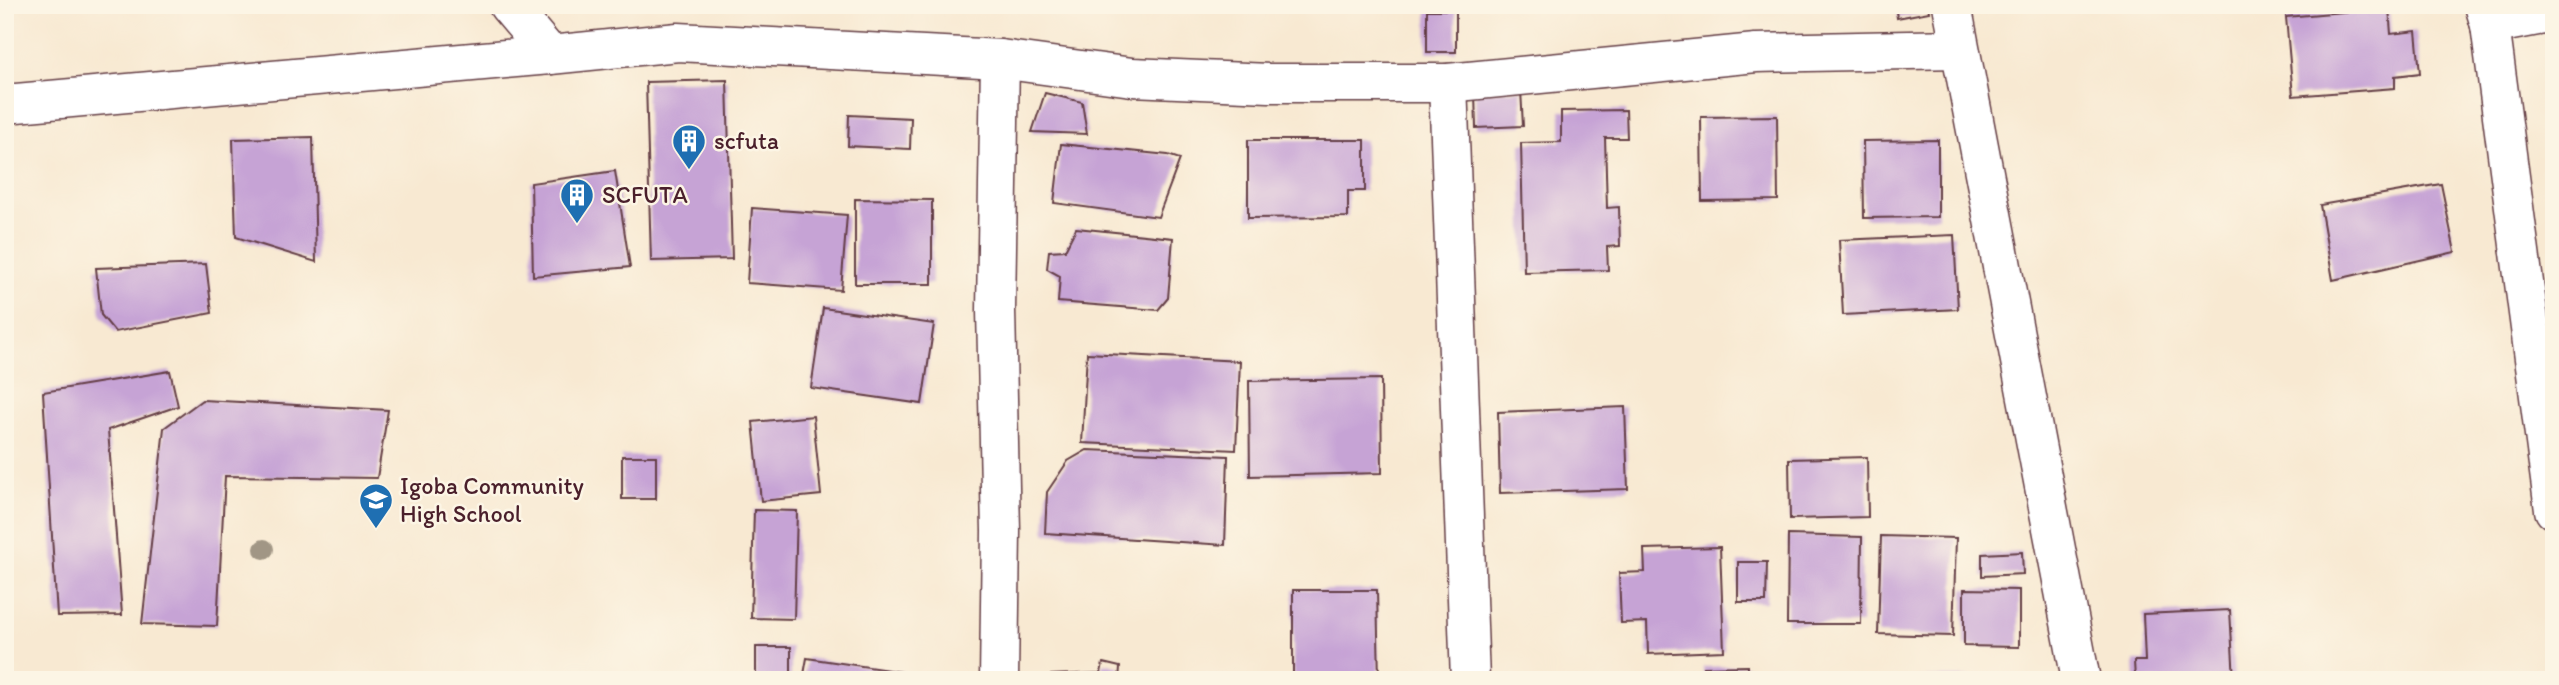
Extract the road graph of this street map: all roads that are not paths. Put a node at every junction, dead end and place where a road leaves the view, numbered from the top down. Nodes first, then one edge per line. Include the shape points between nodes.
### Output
1 (508, 5) edge
2 (1952, 5) edge
3 (2554, 13) edge
4 (2487, 15) edge
5 (1959, 50) junction
6 (550, 55) junction
7 (1000, 59) junction
8 (1448, 83) junction
9 (5, 104) edge
10 (2554, 510) edge
11 (999, 680) edge
12 (1470, 680) edge
13 (2081, 680) edge

1 - 6 street
2 - 5 street
3 - 4 street
4 - 10 street
5 - 8 street via 1756,53
5 - 13 street
6 - 7 street via 678,42
6 - 9 street
7 - 8 street via 1132,77
7 - 11 street via 996,310
8 - 12 street

